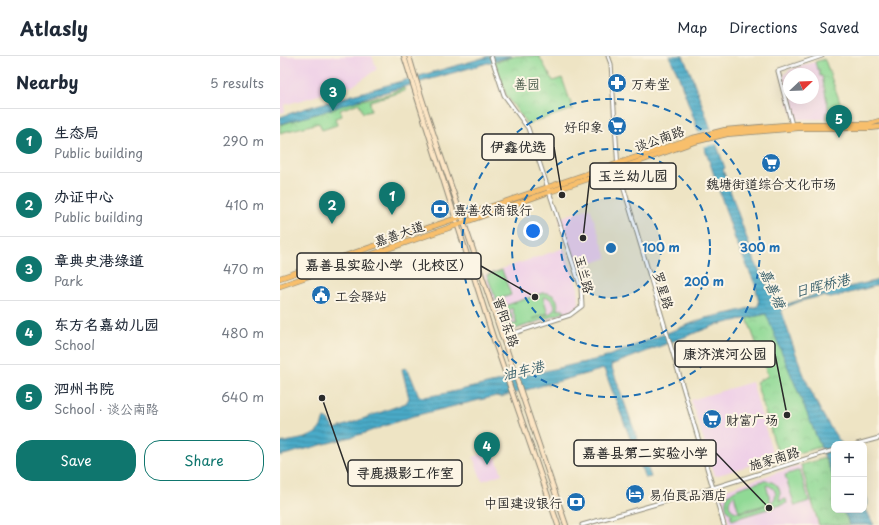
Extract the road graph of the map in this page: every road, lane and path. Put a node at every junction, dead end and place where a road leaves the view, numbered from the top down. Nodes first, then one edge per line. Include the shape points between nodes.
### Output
1 (404, 56) edge
2 (409, 56) edge
3 (491, 56) edge
4 (608, 56) edge
5 (822, 56) edge
6 (412, 73) junction
7 (416, 88) junction
8 (879, 121) edge
9 (792, 127) junction
10 (879, 127) edge
11 (618, 167) junction
12 (548, 189) junction
13 (461, 217) junction
14 (456, 219) junction
15 (463, 223) junction
16 (457, 225) junction
17 (280, 278) edge
18 (280, 286) edge
19 (502, 337) junction
20 (879, 438) edge
21 (867, 441) edge
22 (831, 451) edge
23 (713, 488) junction
24 (558, 525) edge
25 (566, 525) edge
26 (582, 525) edge
27 (724, 525) edge

1 - 6 main road, 晋阳东路
2 - 6 main road, 晋阳东路
3 - 12 street, 玉兰路 via 504,96 528,128
4 - 11 street, 罗星路 via 611,64
5 - 9 street via 778,71
6 - 7 main road, 晋阳东路
7 - 13 main road, 晋阳东路
7 - 14 main road, 晋阳东路
8 - 9 main road, 谈公南路 via 869,124
9 - 10 main road, 谈公南路
9 - 11 main road, 谈公南路 via 726,132 693,140
11 - 12 main road, 谈公南路
11 - 23 street, 罗星路
12 - 13 main road, 谈公南路
12 - 15 main road, 谈公南路
12 - 19 street, 玉兰路 via 581,288 582,306 570,315
13 - 14 main road, 谈公南路
13 - 15 main road, 晋阳东路
14 - 16 main road, 晋阳东路
14 - 17 main road, 嘉善大道
15 - 16 main road, 谈公南路
15 - 19 main road, 晋阳东路
16 - 18 main road, 嘉善大道
16 - 24 main road, 晋阳东路
19 - 25 main road, 晋阳东路
20 - 21 street
22 - 23 street, 施家南路
23 - 26 street, 施家南路
23 - 27 street, 罗星路

